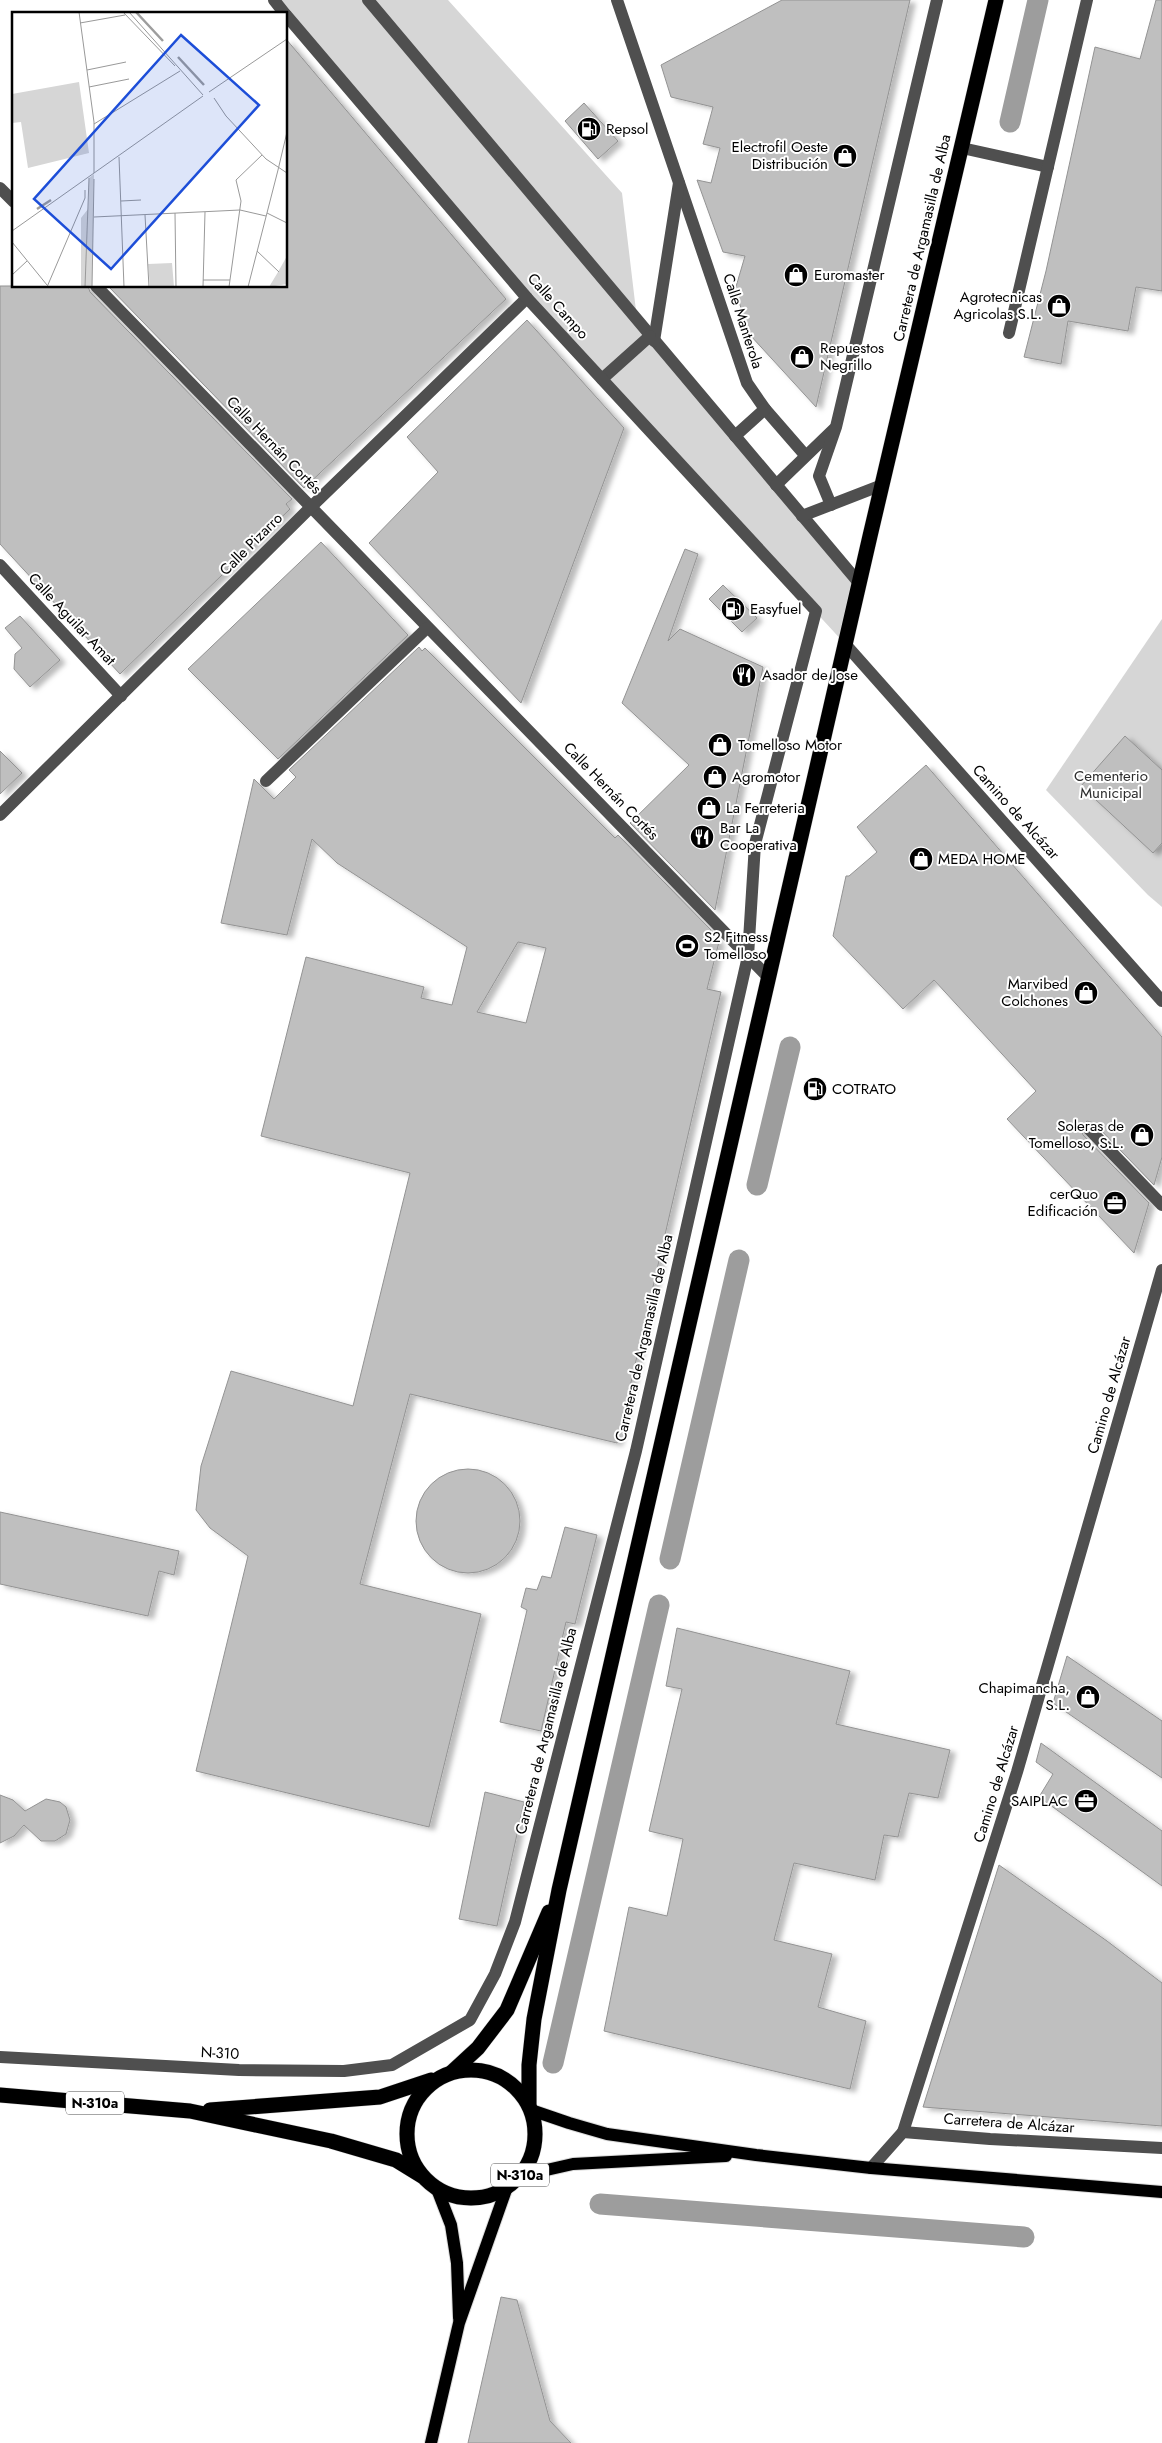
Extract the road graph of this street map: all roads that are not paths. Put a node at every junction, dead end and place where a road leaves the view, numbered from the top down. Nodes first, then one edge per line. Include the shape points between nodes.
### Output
1 (274, 0) edge
2 (368, 0) edge
3 (618, 0) edge
4 (937, 0) edge
5 (996, 0) edge
6 (1087, 0) edge
7 (284, 12) edge
8 (288, 16) edge
9 (962, 148) junction
10 (1048, 167) junction
11 (680, 181) junction
12 (0, 188) edge
13 (12, 200) edge
14 (98, 288) edge
15 (527, 298) junction
16 (1009, 333) dead end
17 (652, 338) junction
18 (602, 379) junction
19 (765, 409) junction
20 (836, 427) junction
21 (735, 436) junction
22 (805, 455) junction
23 (776, 485) junction
24 (882, 485) junction
25 (831, 505) junction
26 (311, 507) junction
27 (802, 516) junction
28 (0, 565) edge
29 (859, 583) junction
30 (816, 611) joint
31 (427, 628) junction
32 (846, 645) junction
33 (121, 696) junction
34 (266, 781) dead end
35 (0, 816) edge
36 (748, 956) junction
37 (769, 978) junction
38 (1162, 1001) edge
39 (1089, 1129) dead end
40 (1162, 1205) edge
41 (1162, 1270) edge
42 (559, 1890) junction
43 (434, 2043) joint
44 (0, 2057) edge
45 (445, 2075) junction
46 (0, 2095) edge
47 (530, 2108) junction
48 (190, 2111) junction
49 (903, 2132) junction
50 (1162, 2148) edge
51 (756, 2155) junction
52 (871, 2168) junction
53 (422, 2176) junction
54 (520, 2176) junction
55 (507, 2187) junction
56 (436, 2188) junction
57 (1162, 2192) edge
58 (459, 2324) junction
59 (431, 2443) edge

1 - 7 street, Calle Campo
2 - 17 street
3 - 11 street, Calle Manterola
4 - 20 street
5 - 9 highway, Carretera de Argamasilla de Alba / N-310a
6 - 10 street
8 - 15 street, Calle Campo
9 - 10 street
9 - 24 highway, Carretera de Argamasilla de Alba / N-310a
10 - 16 street
11 - 17 street, Calle Manterola
11 - 19 street, Calle Manterola via 747,383
12 - 13 street
14 - 26 street, Calle Hernán Cortés
15 - 18 street, Calle Campo
15 - 26 street, Calle Pizarro
17 - 18 street
17 - 21 street
18 - 30 street, Calle Campo
19 - 21 street
19 - 22 street, Calle Manterola
20 - 22 street
20 - 25 street via 819,476
21 - 23 street
22 - 23 street
23 - 27 street
24 - 25 street
24 - 29 highway, Carretera de Argamasilla de Alba / N-310a
25 - 27 street
26 - 31 street, Calle Hernán Cortés
26 - 33 street, Calle Pizarro
27 - 29 street
28 - 33 street, Calle Aguilar Amat
29 - 32 highway, Carretera de Argamasilla de Alba / N-310a
30 - 36 street, Carretera de Argamasilla de Alba via 755,844
31 - 34 street
31 - 36 street, Calle Hernán Cortés
32 - 37 highway, Carretera de Argamasilla de Alba / N-310a
32 - 38 street, Camino de Alcázar
33 - 35 street, Calle Pizarro
36 - 37 street, Calle Hernán Cortés
36 - 43 street, Carretera de Argamasilla de Alba via 636,1451 515,1922 495,1974 470,2020
37 - 42 highway, Carretera de Argamasilla de Alba / N-310a
39 - 40 street
41 - 49 street, Camino de Alcázar via 1017,1772
42 - 45 highway, N-310a via 506,2010 478,2048
42 - 47 highway, N-310a via 534,2019
43 - 44 street, N-310 via 392,2065 344,2071 230,2070
45 - 47 highway, N-310a via 469,2069 488,2071 519,2090
45 - 48 highway, N-310a via 380,2098
45 - 53 highway, N-310a via 422,2092 410,2112 406,2134 410,2156
46 - 48 highway, N-310a
47 - 51 main road via 568,2124 607,2134
47 - 54 highway, N-310a via 536,2127 535,2144 530,2161
48 - 53 highway, N-310a via 331,2141 396,2160
49 - 50 street, Carretera de Alcázar
49 - 52 street
51 - 52 main road
51 - 54 main road via 573,2164
52 - 57 main road
53 - 56 highway, N-310a
54 - 55 highway, N-310a
55 - 56 highway, N-310a via 484,2197 460,2198
55 - 58 main road
56 - 58 main road via 451,2225 457,2263
58 - 59 main road

